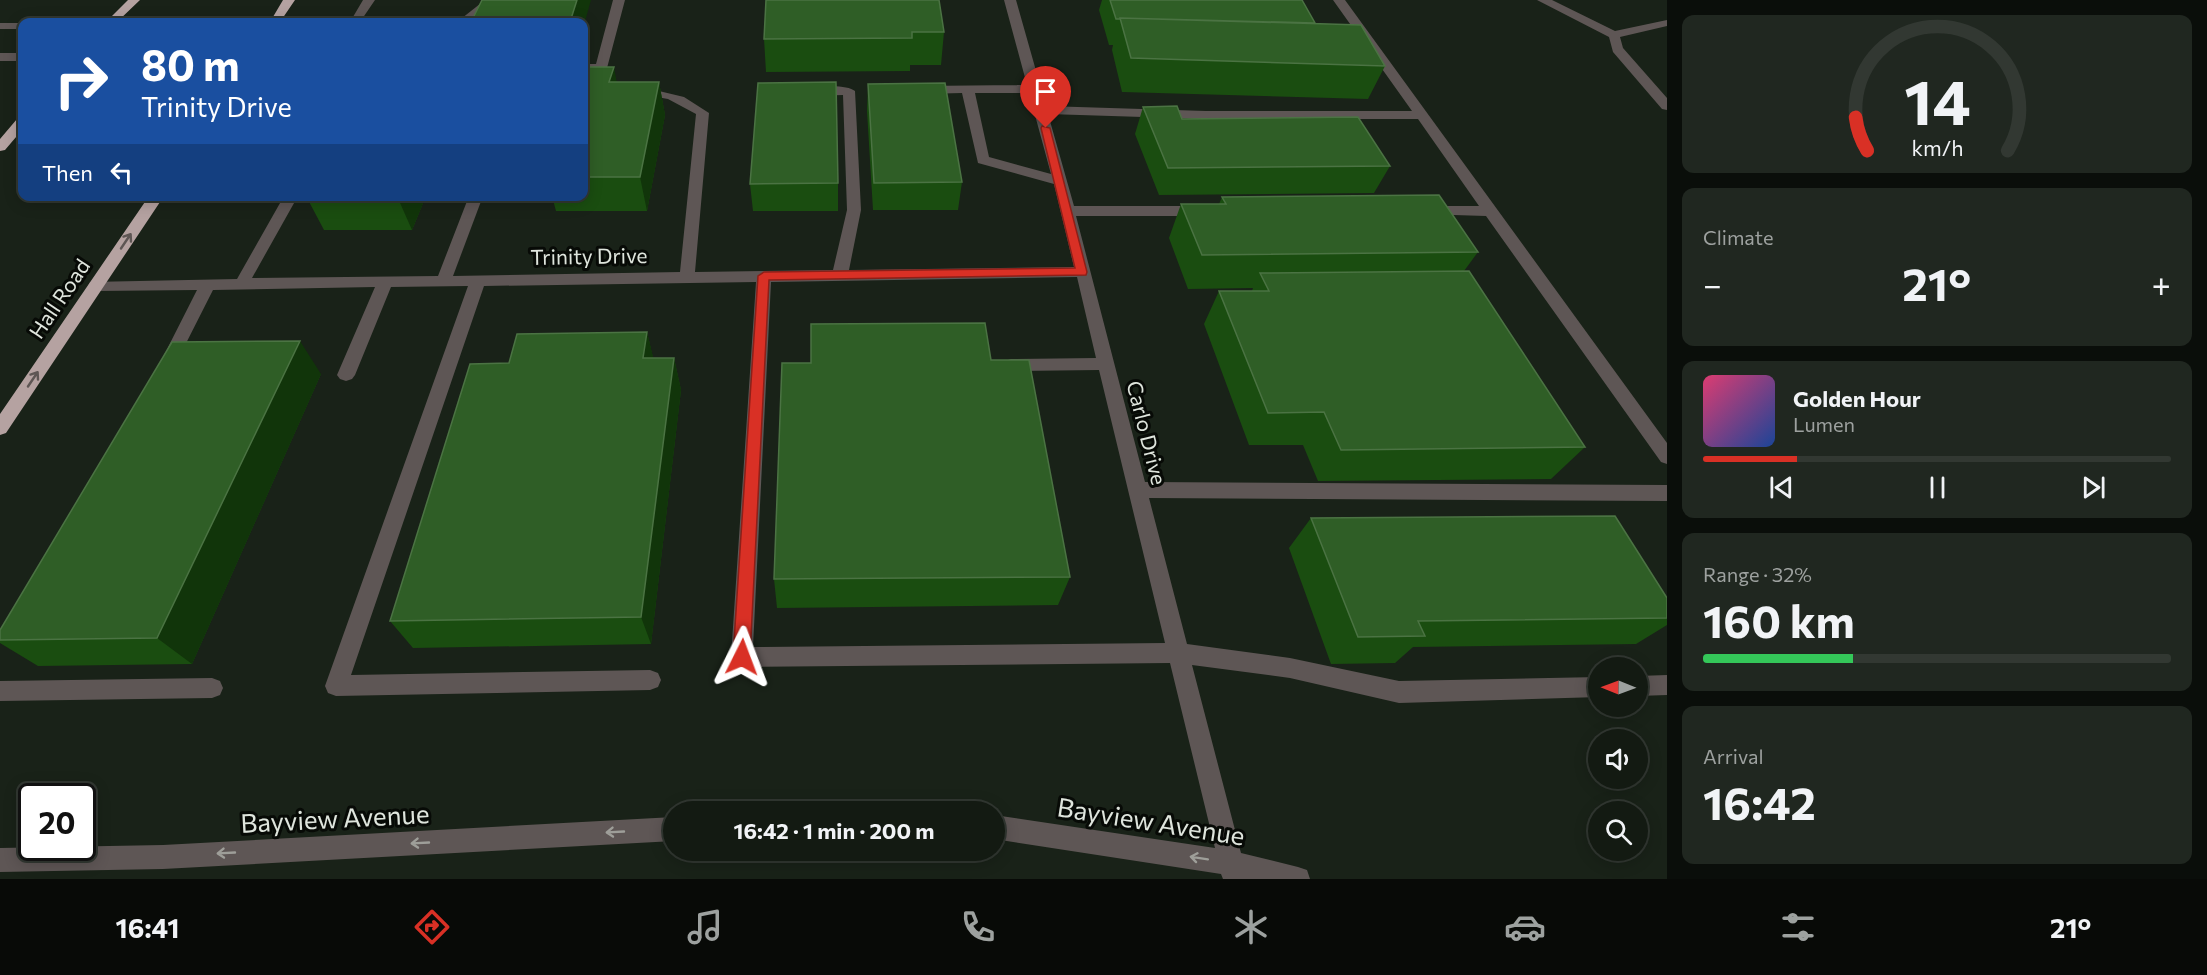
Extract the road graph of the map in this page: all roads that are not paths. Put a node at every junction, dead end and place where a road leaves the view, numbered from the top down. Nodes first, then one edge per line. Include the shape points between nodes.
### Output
1 (134, 0) edge
2 (289, 0) edge
3 (369, 0) edge
4 (492, 0) edge
5 (620, 0) edge
6 (1010, 0) edge
7 (1339, 0) edge
8 (1543, 0) edge
9 (115, 18) edge
10 (278, 18) edge
11 (358, 18) edge
12 (467, 18) edge
13 (1667, 23) edge
14 (18, 26) edge
15 (0, 27) edge
16 (1614, 35) junction
17 (0, 57) edge
18 (18, 57) edge
19 (588, 68) edge
20 (625, 88) edge
21 (1035, 89) junction
22 (909, 90) edge
23 (968, 90) junction
24 (795, 92) edge
25 (1667, 106) edge
26 (1041, 110) junction
27 (1421, 115) junction
28 (18, 127) edge
29 (0, 147) edge
30 (1060, 181) junction
31 (154, 201) edge
32 (288, 201) edge
33 (474, 201) edge
34 (1220, 211) edge
35 (1408, 211) edge
36 (1490, 211) junction
37 (1068, 212) junction
38 (1082, 272) junction
39 (840, 275) junction
40 (764, 276) junction
41 (687, 277) junction
42 (444, 280) junction
43 (478, 280) junction
44 (386, 281) junction
45 (242, 283) junction
46 (208, 284) junction
47 (96, 286) junction
48 (1105, 364) junction
49 (1011, 365) edge
50 (346, 375) dead end
51 (160, 378) edge
52 (0, 428) edge
53 (1667, 457) edge
54 (1138, 490) junction
55 (1667, 494) edge
56 (1179, 653) junction
57 (650, 680) dead end
58 (1667, 685) edge
59 (1648, 686) edge
60 (1588, 687) edge
61 (212, 688) dead end
62 (0, 691) edge
63 (1005, 829) edge
64 (663, 830) edge
65 (0, 860) edge
66 (1233, 871) edge
67 (1298, 879) edge

1 - 9 highway
2 - 10 highway
3 - 11 street
4 - 12 street
5 - 19 street via 601,68
6 - 21 street, Carlo Drive
7 - 27 street
8 - 16 street
13 - 16 street
14 - 15 street
16 - 25 street via 1617,49
17 - 18 street
20 - 41 street via 663,93 690,102 703,113
21 - 23 street
21 - 26 street, Carlo Drive
22 - 23 street
23 - 30 street via 982,160
24 - 39 street via 855,91 854,210
26 - 27 street
26 - 30 street, Carlo Drive
27 - 36 street
28 - 29 highway
30 - 37 street, Carlo Drive
47 -> 31 highway, Hall Road
32 - 45 street
33 - 42 street
34 - 37 street
35 - 36 street
36 - 53 street
37 - 38 street, Carlo Drive
38 - 39 street, Trinity Drive
38 - 48 street, Carlo Drive
39 - 40 street, Trinity Drive
40 - 41 street, Trinity Drive
40 - 56 street via 742,657
41 - 43 street, Trinity Drive
42 - 43 street, Trinity Drive
42 - 44 street, Trinity Drive
43 - 57 street via 336,686
44 - 45 street, Trinity Drive
44 - 50 street
45 - 46 street, Trinity Drive
46 - 47 street, Trinity Drive
46 - 51 street
52 -> 47 highway, Hall Road
48 - 49 street
48 - 54 street, Carlo Drive
54 - 55 street
54 - 56 street, Carlo Drive
56 - 60 street via 1290,668 1399,692
56 - 66 street, Carlo Drive
58 - 59 street
61 - 62 street
66 -> 63 street, Bayview Avenue
64 -> 65 street, Bayview Avenue via 163,857
66 - 67 street, Bayview Avenue

